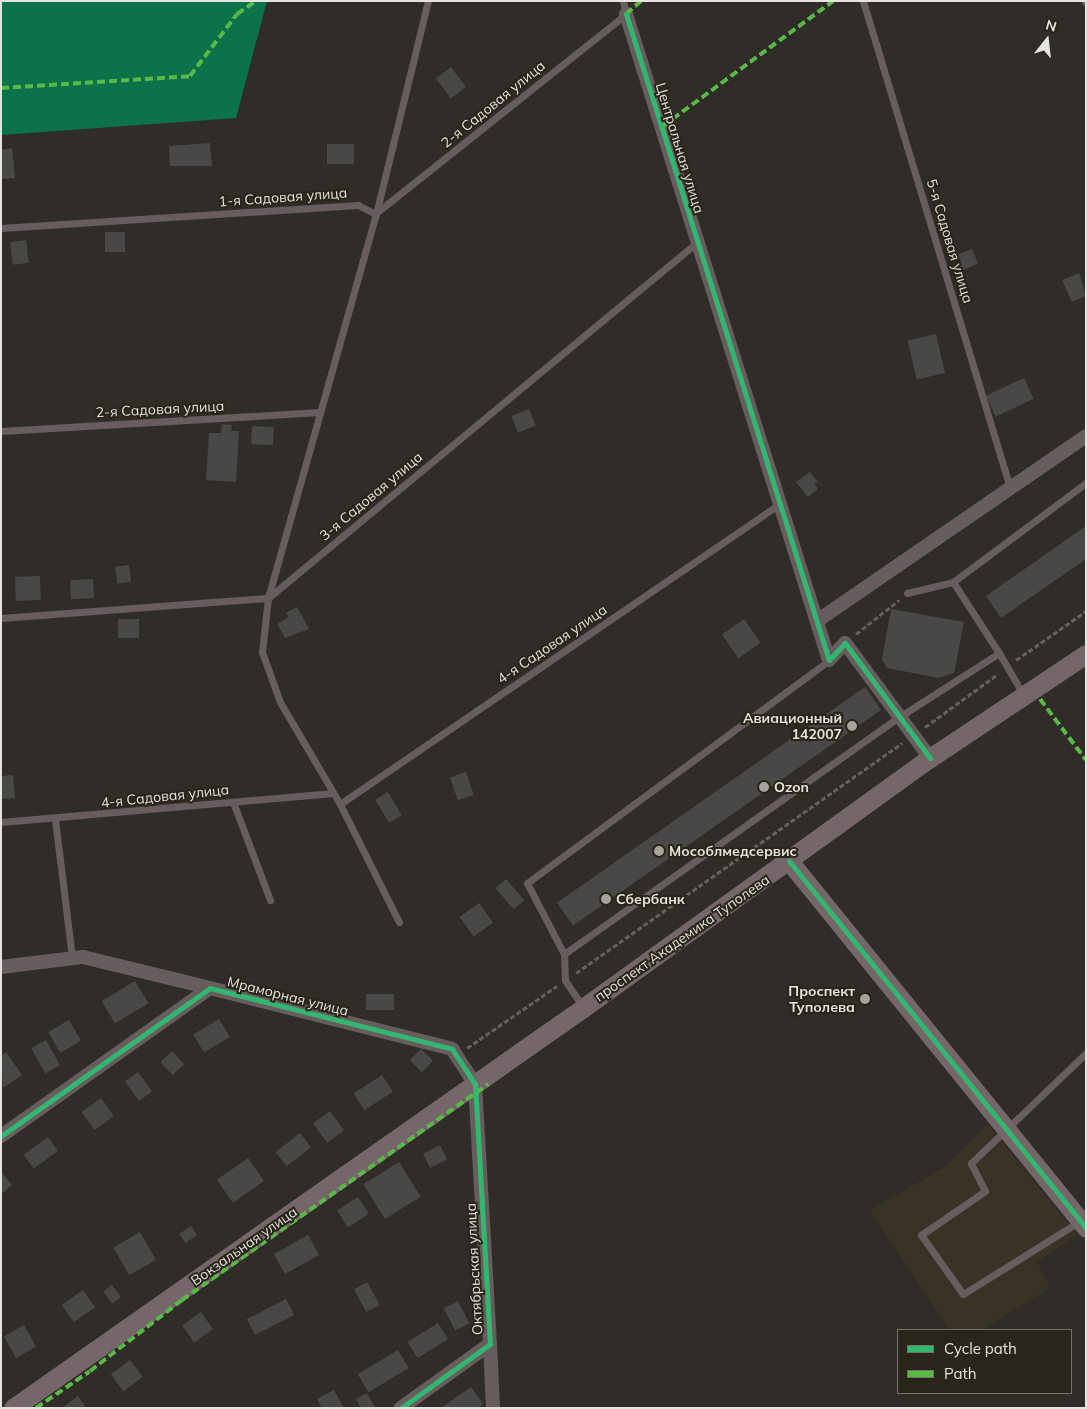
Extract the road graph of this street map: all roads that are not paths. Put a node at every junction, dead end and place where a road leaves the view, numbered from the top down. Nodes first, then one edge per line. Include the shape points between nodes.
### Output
1 (428, 1) edge
2 (863, 1) edge
3 (624, 8) edge
4 (376, 214) junction
5 (1, 228) edge
6 (696, 243) junction
7 (320, 412) junction
8 (1, 431) edge
9 (1086, 436) edge
10 (1086, 483) edge
11 (1010, 489) junction
12 (778, 505) junction
13 (953, 582) junction
14 (908, 593) road end
15 (268, 598) junction
16 (1, 618) edge
17 (817, 621) junction
18 (999, 653) junction
19 (1086, 654) edge
20 (829, 660) junction
21 (1025, 697) junction
22 (898, 717) junction
23 (930, 758) junction
24 (331, 793) junction
25 (233, 802) junction
26 (340, 804) junction
27 (55, 819) junction
28 (1, 822) edge
29 (789, 861) junction
30 (270, 900) dead end
31 (399, 922) dead end
32 (71, 950) dead end
33 (564, 954) junction
34 (1, 967) edge
35 (210, 988) junction
36 (583, 1008) junction
37 (1086, 1053) edge
38 (475, 1084) junction
39 (1007, 1128) junction
40 (1, 1136) edge
41 (1083, 1225) edge
42 (490, 1344) junction
43 (13, 1408) edge
44 (401, 1408) edge
45 (493, 1408) edge

1 - 4 lane
2 - 11 lane, 5-я Садовая улица
3 - 4 lane, 2-я Садовая улица
3 - 6 street, Центральная улица via 663,126
4 - 5 lane, 1-я Садовая улица via 358,205
4 - 7 lane
6 - 12 street, Центральная улица
6 - 15 lane, 3-я Садовая улица
7 - 8 lane, 2-я Садовая улица
7 - 15 lane
9 - 11 street
10 - 13 lane
11 - 17 street
12 - 17 street, Центральная улица
12 - 26 lane, 4-я Садовая улица
13 - 14 lane
13 - 18 lane
15 - 16 lane
15 - 24 lane via 262,652 280,702
17 - 20 street, Центральная улица
18 - 21 lane
18 - 22 lane
19 - 21 main road, проспект Академика Туполева
20 - 22 street via 845,643
20 - 33 lane via 527,883
21 - 23 main road, проспект Академика Туполева
22 - 23 street
22 - 33 lane
23 - 29 main road, проспект Академика Туполева
24 - 25 lane, 4-я Садовая улица
24 - 26 lane
25 - 27 lane, 4-я Садовая улица
25 - 30 lane
26 - 31 lane
27 - 28 lane, 4-я Садовая улица
27 - 32 lane
29 - 36 main road, проспект Академика Туполева
29 - 39 main road
33 - 36 lane via 565,980
34 - 35 street via 83,957
35 - 38 street, Мраморная улица via 452,1049
35 - 40 street, Мраморная улица
36 - 38 main road, проспект Академика Туполева
37 - 39 lane
38 - 42 street, Октябрьская улица
38 - 43 main road, Вокзальная улица
39 - 41 main road
39 - 41 lane via 971,1163 985,1191 921,1235 963,1294
42 - 44 street, Октябрьская улица
42 - 45 street

